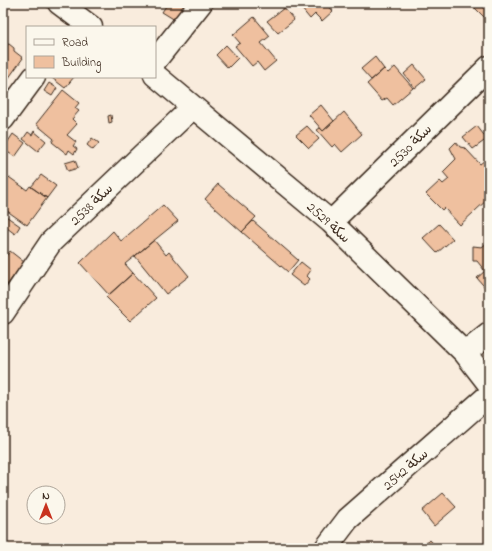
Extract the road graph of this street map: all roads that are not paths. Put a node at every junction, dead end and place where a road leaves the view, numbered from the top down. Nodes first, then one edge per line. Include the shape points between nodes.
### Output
1 (59, 3) edge
2 (201, 3) edge
3 (80, 24) edge
4 (156, 60) edge
5 (489, 67) edge
6 (156, 76) edge
7 (33, 78) edge
8 (193, 107) junction
9 (3, 119) edge
10 (331, 222) junction
11 (3, 313) edge
12 (489, 334) edge
13 (465, 353) junction
14 (489, 384) edge
15 (489, 395) edge
16 (326, 548) edge

1 - 3 street
2 - 4 street
5 - 10 street, سكة 2530
6 - 8 street, سكة 2529
7 - 9 street
8 - 10 street, سكة 2529
8 - 11 street, سكة 2538 via 51,242
10 - 13 street, سكة 2529
12 - 13 street
13 - 14 street, سكة 2529
15 - 16 street, سكة 2542 via 348,518

